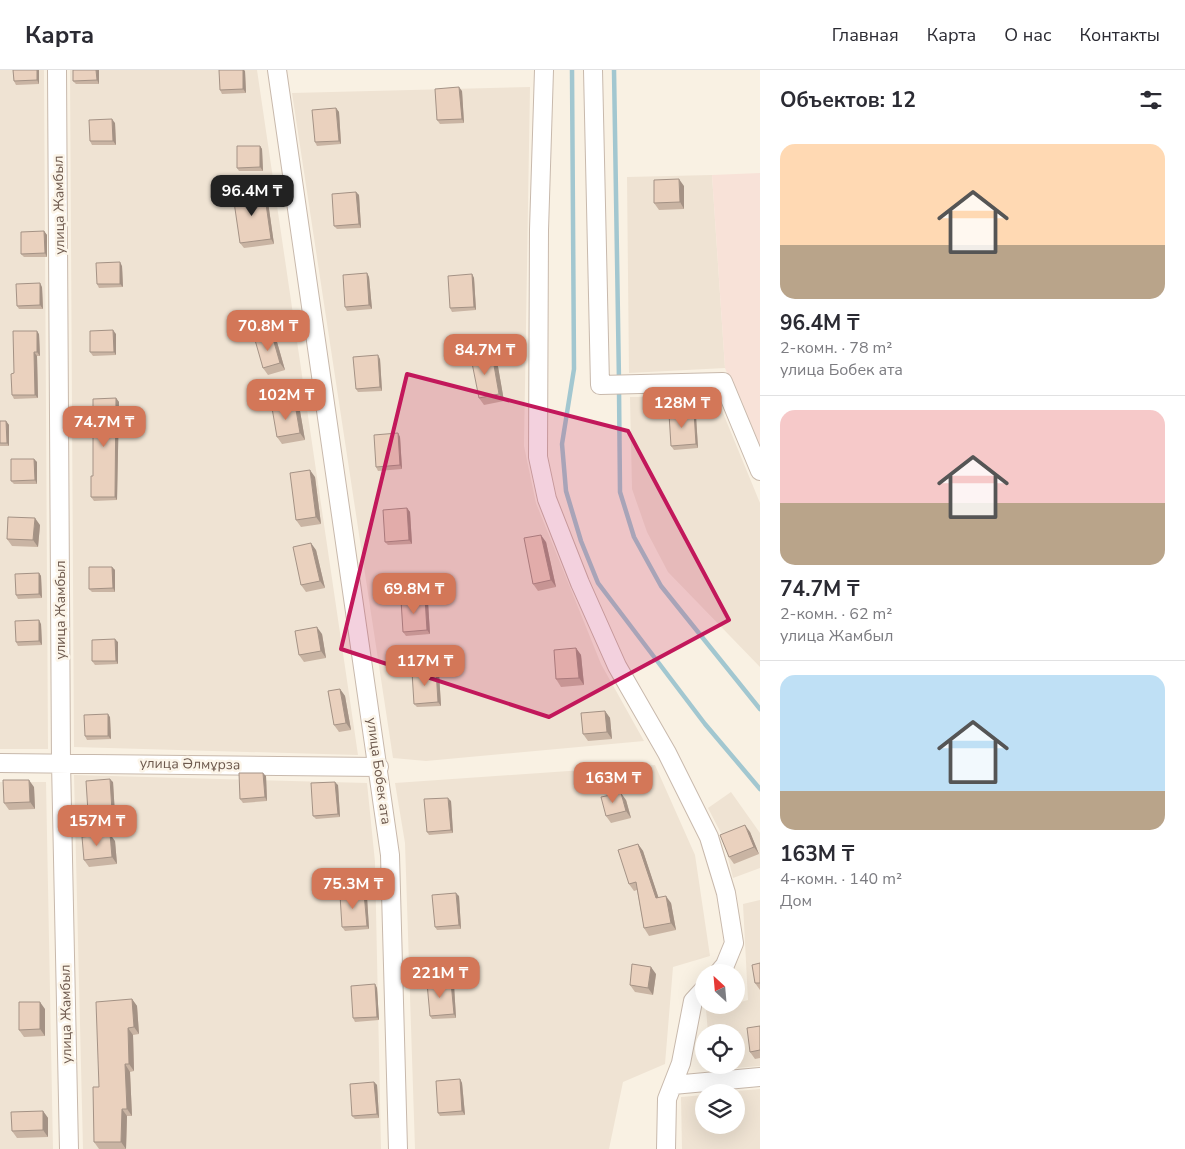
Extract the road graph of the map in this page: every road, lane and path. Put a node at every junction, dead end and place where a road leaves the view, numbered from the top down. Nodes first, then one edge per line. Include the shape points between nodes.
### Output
1 (57, 70) edge
2 (278, 70) edge
3 (544, 70) edge
4 (593, 70) edge
5 (760, 471) edge
6 (61, 762) junction
7 (0, 763) edge
8 (379, 767) junction
9 (725, 964) edge
10 (695, 998) edge
11 (760, 1078) edge
12 (673, 1085) junction
13 (69, 1149) edge
14 (398, 1149) edge
15 (666, 1149) edge

1 - 6 street, улица Жамбыл
2 - 8 street, улица Бобек ата
3 - 9 street via 539,230 538,457 547,499 598,625 709,838 726,893 734,943
4 - 5 street via 600,385 723,382
6 - 7 street, улица Әлмұрза
6 - 8 street, улица Әлмұрза
6 - 13 street, улица Жамбыл
8 - 14 street, улица Бобек ата via 390,855
10 - 12 street
11 - 12 street
12 - 15 street via 667,1099

